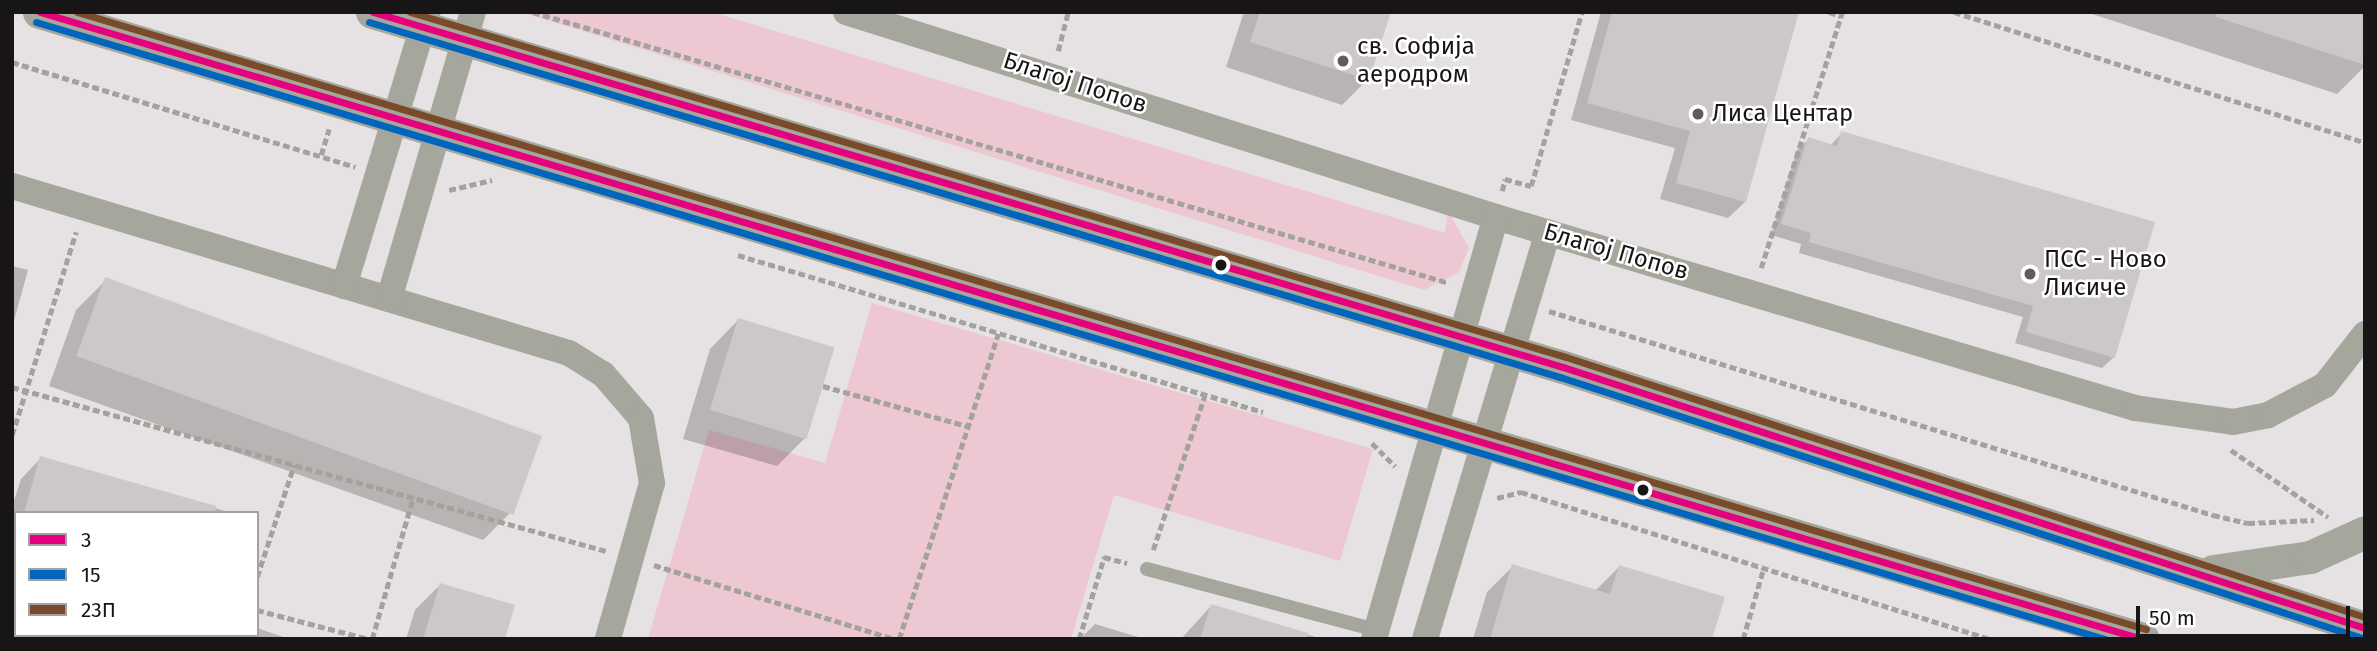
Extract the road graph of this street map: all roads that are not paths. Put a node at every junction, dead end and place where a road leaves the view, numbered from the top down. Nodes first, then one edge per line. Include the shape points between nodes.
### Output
1 (39, 12) edge
2 (372, 12) edge
3 (846, 12) edge
4 (425, 20) edge
5 (470, 26) edge
6 (396, 117) junction
7 (440, 130) junction
8 (12, 186) edge
9 (1496, 217) junction
10 (1548, 232) junction
11 (344, 286) junction
12 (389, 299) junction
13 (2365, 334) edge
14 (1462, 337) junction
15 (1511, 352) junction
16 (1434, 431) junction
17 (1482, 446) junction
18 (2365, 532) edge
19 (1147, 569) road end
20 (2202, 572) junction
21 (2365, 628) edge
22 (1375, 634) edge
23 (608, 639) edge
24 (1425, 639) edge
25 (2143, 639) edge

1 - 6 street
2 - 4 street
3 - 9 street, Благој Попов
4 - 5 street
4 - 6 street
5 - 7 street
5 - 14 street
6 - 7 street
6 - 11 street
7 - 12 street
7 - 16 street
8 - 11 street
9 - 10 street, Благој Попов
9 - 14 street
10 - 13 street, Благој Попов via 2185,417 2233,422 2296,402 2325,385
10 - 15 street
11 - 12 street
12 - 23 street via 569,354 624,394 641,418 652,483
14 - 15 street
14 - 16 street
15 - 17 street
15 - 20 street
16 - 17 street
16 - 22 street
17 - 24 street
17 - 25 street
18 - 20 street via 2310,557
19 - 22 lane
20 - 21 street

